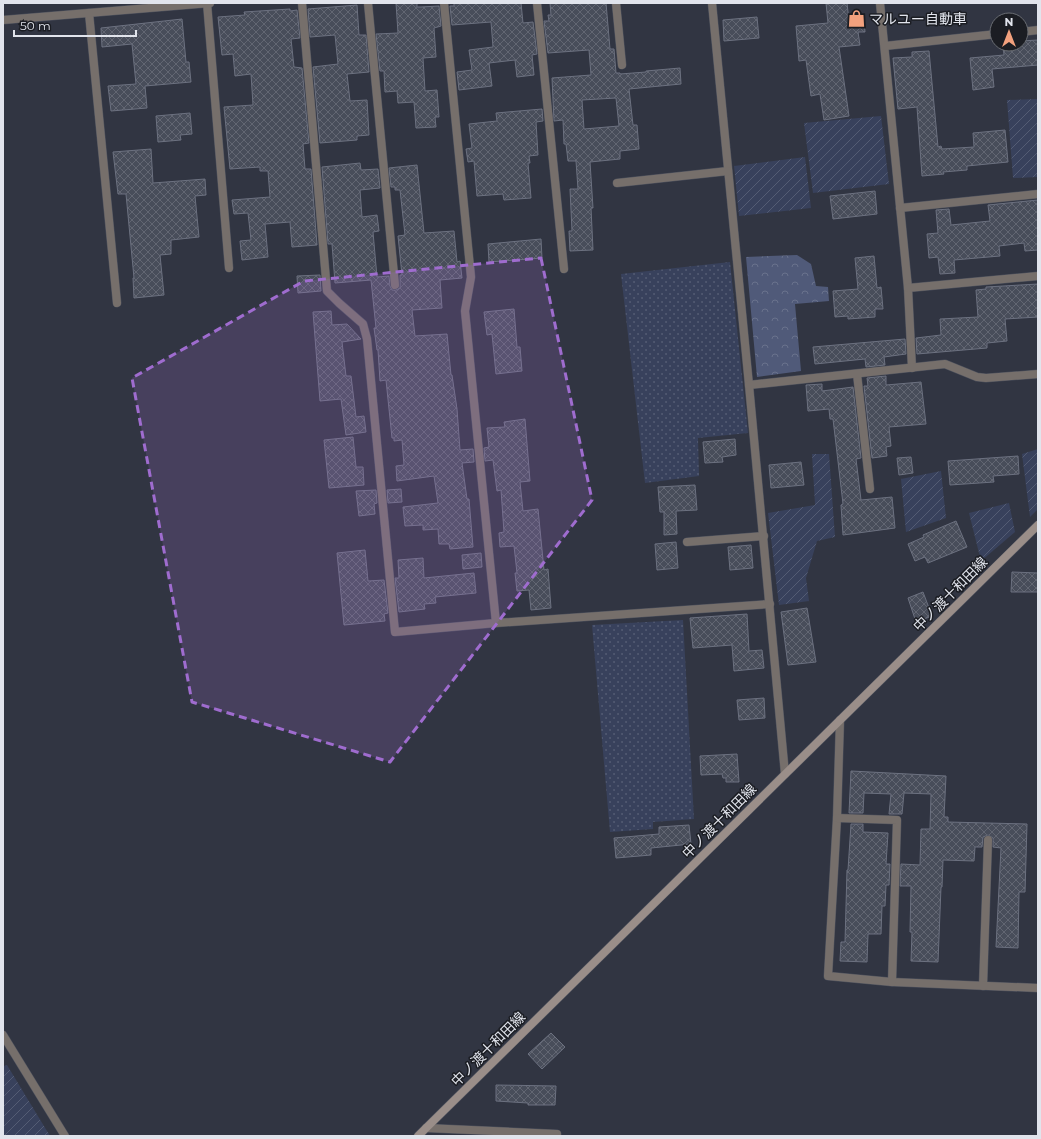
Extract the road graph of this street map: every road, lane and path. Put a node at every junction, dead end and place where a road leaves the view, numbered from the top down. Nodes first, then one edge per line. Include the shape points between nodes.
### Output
1 (208, 3) edge
2 (302, 3) edge
3 (368, 3) edge
4 (444, 3) edge
5 (537, 3) edge
6 (616, 3) edge
7 (712, 3) edge
8 (880, 3) edge
9 (90, 13) junction
10 (3, 20) edge
11 (989, 35) edge
12 (885, 46) junction
13 (622, 65) dead end
14 (728, 171) junction
15 (617, 183) dead end
16 (1038, 194) edge
17 (900, 208) junction
18 (229, 268) dead end
19 (564, 268) dead end
20 (1038, 276) edge
21 (395, 285) dead end
22 (908, 288) junction
23 (117, 303) dead end
24 (912, 368) junction
25 (857, 374) junction
26 (1038, 374) edge
27 (750, 385) junction
28 (870, 490) dead end
29 (1038, 525) edge
30 (764, 536) junction
31 (687, 542) dead end
32 (770, 604) junction
33 (496, 623) junction
34 (840, 720) junction
35 (785, 774) junction
36 (837, 818) junction
37 (988, 840) dead end
38 (892, 982) junction
39 (983, 986) junction
40 (1038, 988) edge
41 (3, 1035) edge
42 (426, 1128) junction
43 (557, 1134) dead end
44 (65, 1136) edge
45 (418, 1136) edge

1 - 9 street
1 - 18 street
2 - 33 street via 327,291 363,324 367,339 394,632
3 - 21 street
4 - 33 street via 471,277 465,311
5 - 19 street
6 - 13 street
7 - 14 street
8 - 12 street
9 - 10 street
9 - 23 street
11 - 12 street
12 - 17 street
14 - 15 street
14 - 27 street
16 - 17 street
17 - 22 street
20 - 22 street
22 - 24 street
24 - 25 street
24 - 26 street via 945,364 986,378
25 - 27 street
25 - 28 street
27 - 30 street
29 - 34 main road, 中ノ渡十和田線
30 - 31 street
30 - 32 street
32 - 33 street
32 - 35 street
34 - 35 main road, 中ノ渡十和田線
34 - 36 street
35 - 42 main road, 中ノ渡十和田線
36 - 38 street via 828,976
36 - 38 street via 898,820
37 - 39 street
38 - 39 street
39 - 40 street
41 - 44 street
42 - 43 street
42 - 45 main road, 中ノ渡十和田線

